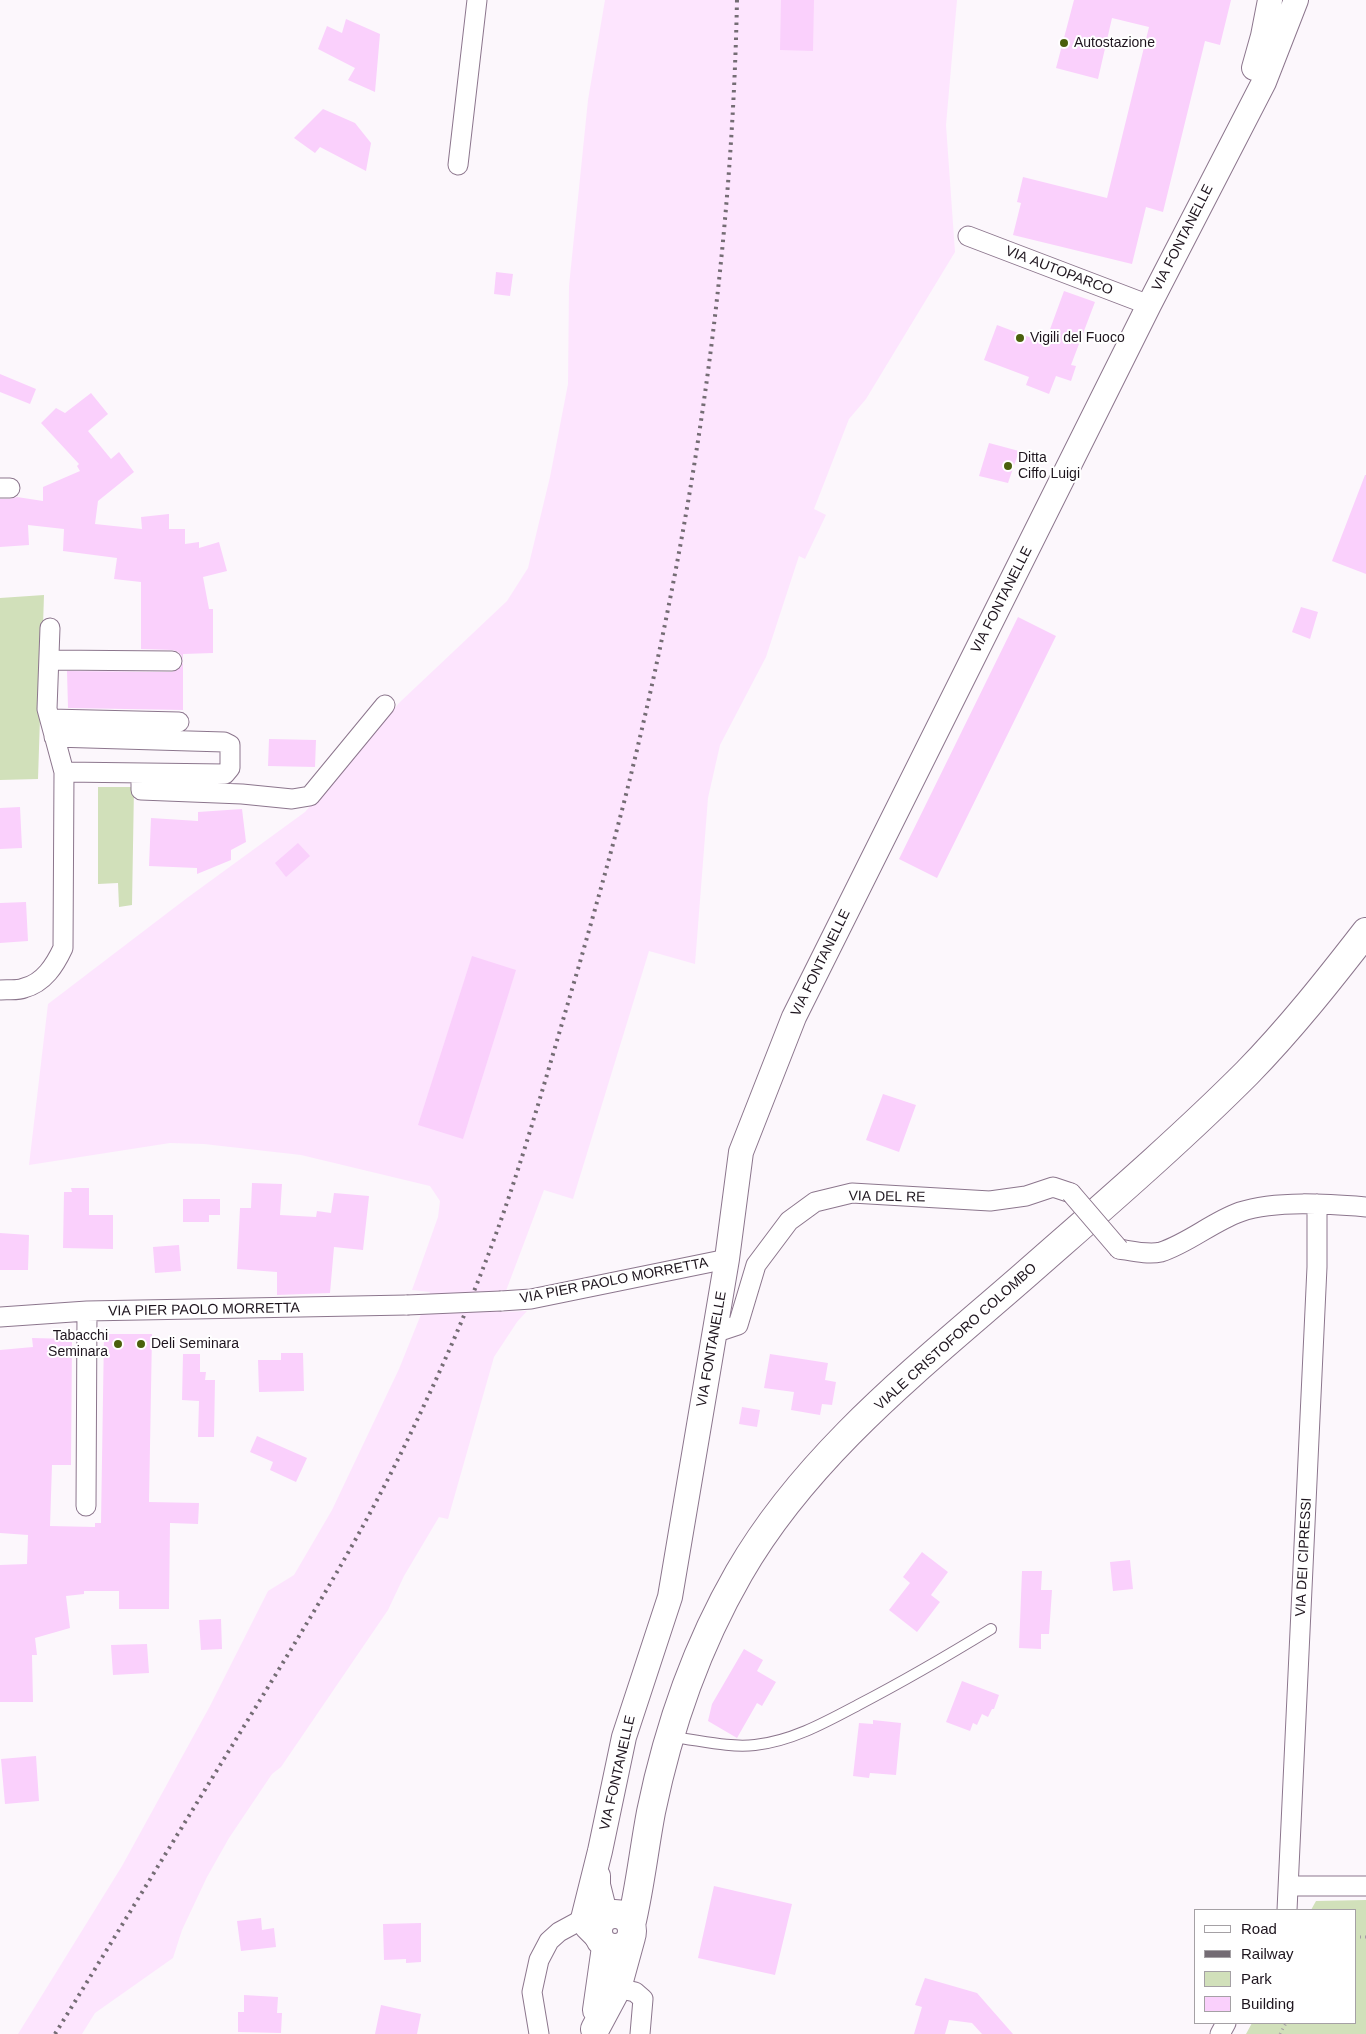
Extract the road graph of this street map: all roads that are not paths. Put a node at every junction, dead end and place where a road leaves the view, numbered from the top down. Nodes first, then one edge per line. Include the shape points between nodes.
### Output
1 (477, 0) edge
2 (1270, 0) edge
3 (1296, 0) edge
4 (1234, 140) junction
5 (458, 164) dead end
6 (968, 236) dead end
7 (1149, 305) junction
8 (50, 628) dead end
9 (50, 660) junction
10 (172, 661) dead end
11 (385, 705) dead end
12 (50, 719) junction
13 (179, 722) dead end
14 (54, 737) junction
15 (64, 772) junction
16 (141, 773) junction
17 (1366, 932) edge
18 (0, 990) edge
19 (1316, 1204) junction
20 (1366, 1207) edge
21 (727, 1259) junction
22 (87, 1311) junction
23 (0, 1316) edge
24 (714, 1333) junction
25 (86, 1506) dead end
26 (991, 1629) dead end
27 (671, 1736) junction
28 (1289, 1886) junction
29 (1366, 1886) edge
30 (1287, 1909) edge
31 (610, 1928) junction
32 (617, 1988) junction
33 (594, 2031) edge
34 (539, 2034) edge
35 (640, 2034) edge

1 - 5 street
2 - 4 street
3 - 4 street via 1264,82
4 - 7 street, VIA FONTANELLE
6 - 7 street, VIA AUTOPARCO
7 - 21 street, VIA FONTANELLE via 794,1017 741,1152
8 - 9 street
9 - 10 street
9 - 12 street via 47,709
11 - 16 street via 310,796 292,799 141,790
12 - 13 street
12 - 14 street
14 - 15 street
14 - 16 street via 224,742 230,745 230,768 225,774
15 - 16 street
15 - 18 street via 63,948 47,974 36,983 24,989
17 - 27 main road, VIALE CRISTOFORO COLOMBO via 1312,1002 1248,1072 1157,1160 897,1387 826,1457 778,1514 740,1572 692,1671
19 - 20 street
19 - 24 street, VIA DEL RE, bridge via 1241,1212 1160,1252 1140,1253 1119,1249 1071,1193 1053,1187 1026,1196 990,1201 852,1193 815,1202 789,1221 756,1265 738,1325
19 - 28 street, VIA DEI CIPRESSI via 1317,1267
21 - 22 street, VIA PIER PAOLO MORRETTA, bridge via 531,1299 407,1305
21 - 24 street, VIA FONTANELLE
22 - 23 street, VIA PIER PAOLO MORRETTA
22 - 25 street
24 - 31 street, VIA FONTANELLE via 670,1597 624,1737 600,1851 598,1885
26 - 27 lane via 910,1678 797,1735 756,1745
27 - 31 main road, VIALE CRISTOFORO COLOMBO via 652,1812 640,1888
28 - 29 street
28 - 30 street, VIA DEI CIPRESSI
31 - 32 main road
31 - 33 main road
31 - 34 street via 559,1932 549,1941 539,1960 532,1992
32 - 33 main road
32 - 35 street via 635,1992 643,1999

